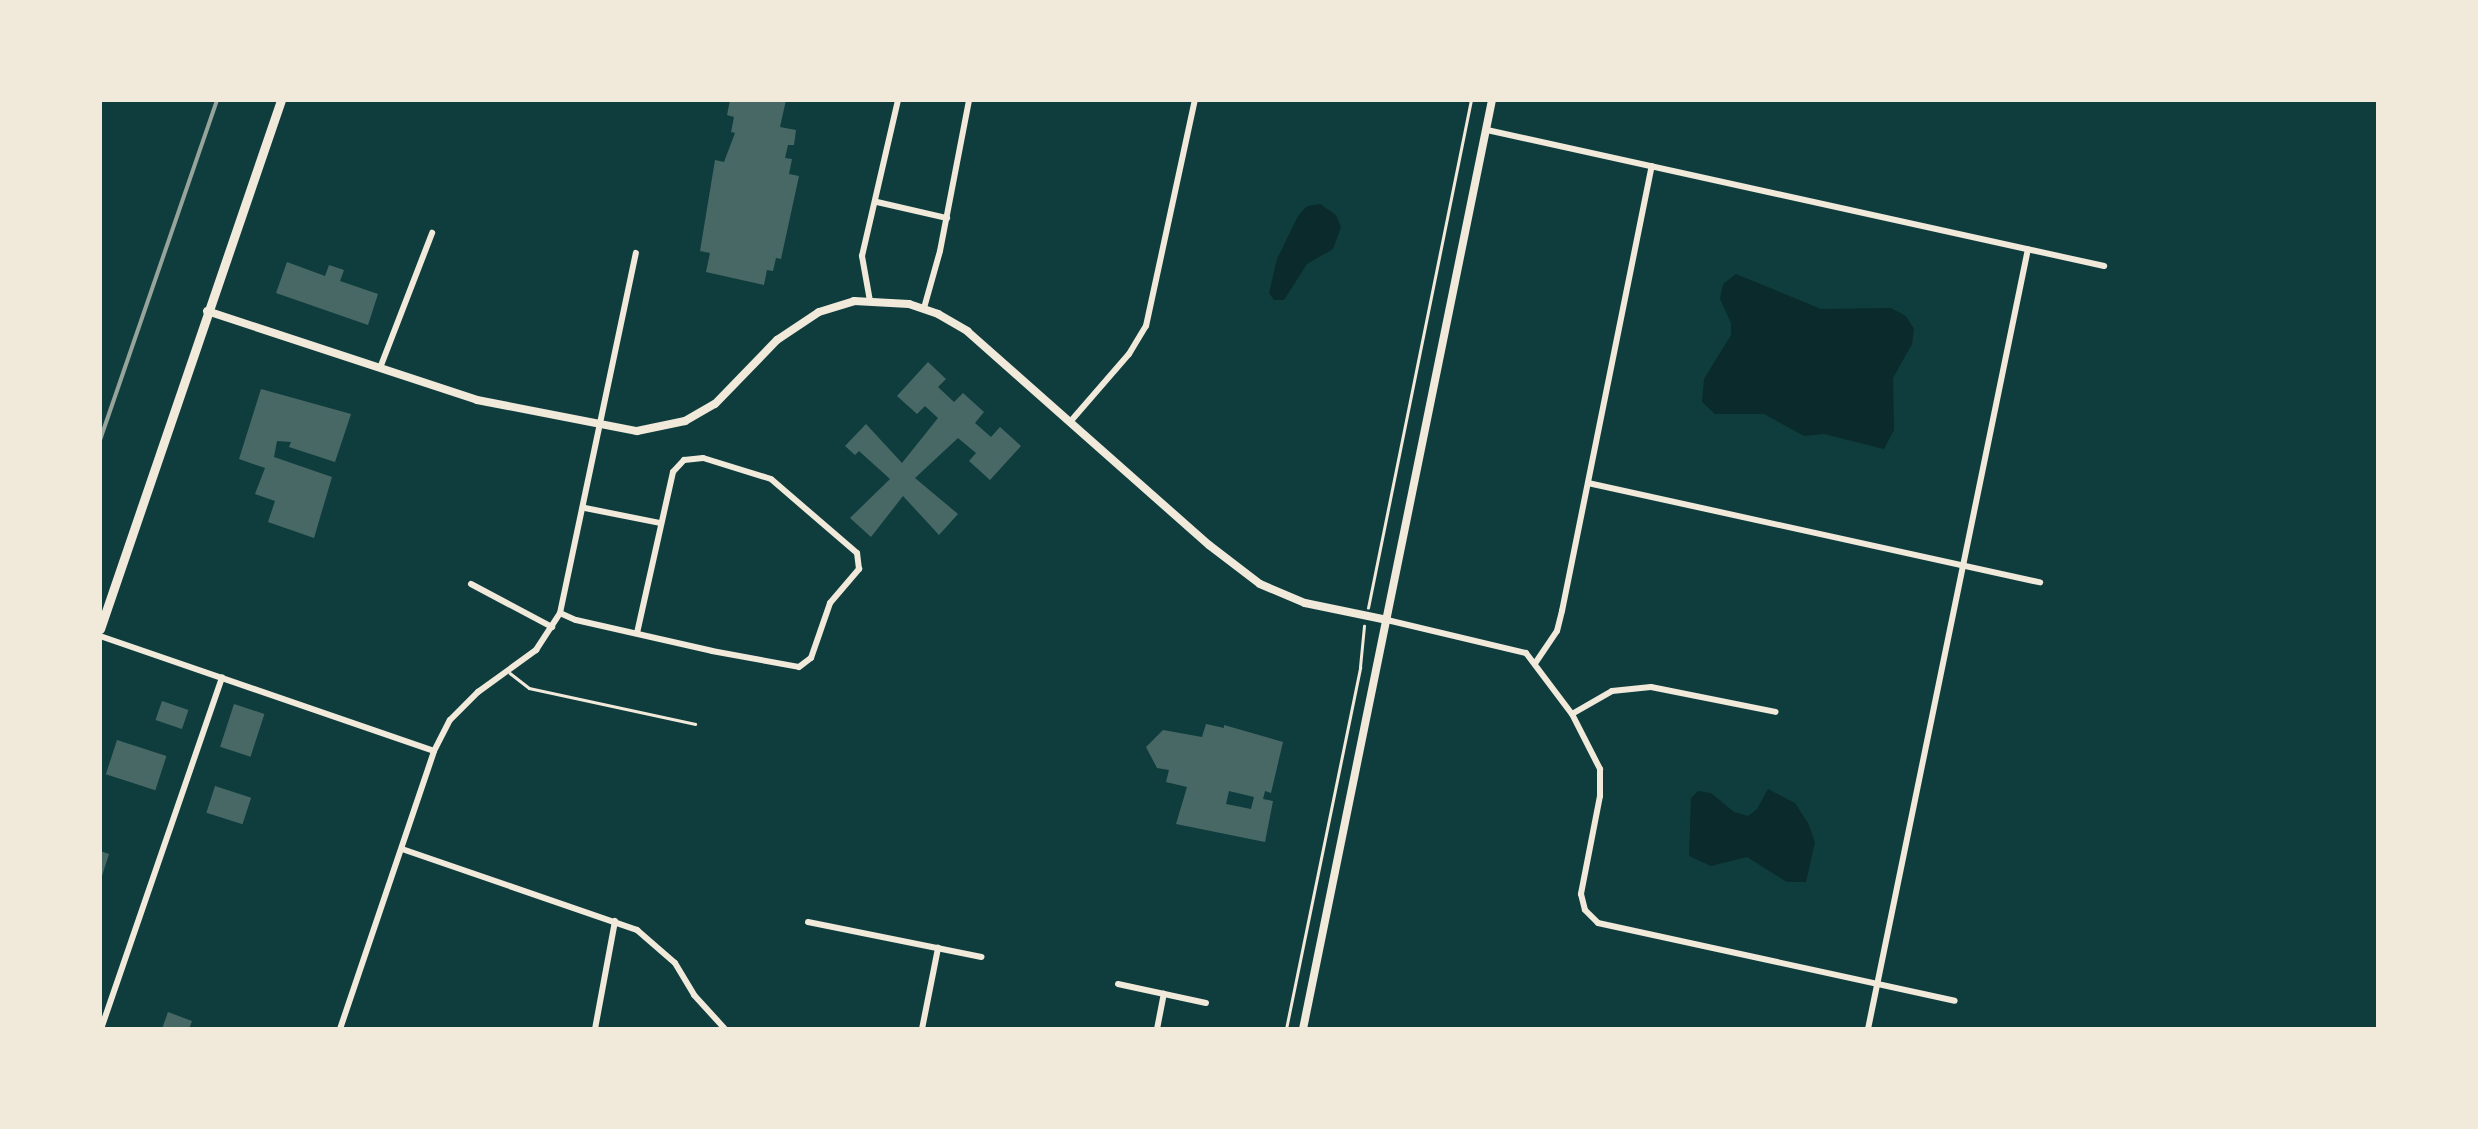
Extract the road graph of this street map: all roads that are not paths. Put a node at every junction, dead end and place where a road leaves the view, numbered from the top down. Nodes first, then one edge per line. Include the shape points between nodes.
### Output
1 (281, 100) edge
2 (898, 100) edge
3 (969, 100) edge
4 (1195, 100) edge
5 (1492, 100) edge
6 (1486, 130) junction
7 (1652, 166) junction
8 (877, 202) junction
9 (947, 218) junction
10 (432, 233) dead end
11 (2028, 249) junction
12 (636, 253) dead end
13 (2104, 266) dead end
14 (870, 301) junction
15 (924, 308) junction
16 (207, 311) junction
17 (380, 368) junction
18 (1070, 422) junction
19 (602, 428) junction
20 (1588, 483) junction
21 (585, 508) junction
22 (660, 523) junction
23 (1964, 566) junction
24 (2040, 582) dead end
25 (471, 584) dead end
26 (560, 613) junction
27 (1387, 620) junction
28 (552, 627) junction
29 (100, 632) edge
30 (637, 633) junction
31 (1536, 662) junction
32 (510, 673) junction
33 (222, 677) junction
34 (1776, 712) dead end
35 (1572, 714) junction
36 (695, 724) dead end
37 (434, 750) junction
38 (402, 849) junction
39 (615, 921) junction
40 (808, 922) dead end
41 (938, 948) junction
42 (981, 958) dead end
43 (1118, 984) dead end
44 (1877, 984) junction
45 (1164, 994) junction
46 (1955, 1002) dead end
47 (1206, 1003) dead end
48 (101, 1029) edge
49 (340, 1029) edge
50 (595, 1029) edge
51 (724, 1029) edge
52 (922, 1029) edge
53 (1157, 1029) edge
54 (1303, 1029) edge
55 (1868, 1029) edge

1 - 16 main road
2 - 8 street
3 - 9 street
4 - 18 street via 1146,326
5 - 6 street
6 - 7 street
6 - 27 street
7 - 11 street
7 - 20 street
8 - 9 street
8 - 14 street via 862,256
9 - 15 street
10 - 17 street
11 - 13 street
11 - 23 street
12 - 19 street
14 - 15 street
14 - 19 street via 837,305 801,321 699,415 651,430
15 - 18 street via 967,331
16 - 17 street
16 - 29 main road
17 - 19 street via 478,400
18 - 27 street via 1260,584 1305,603
19 - 21 street
20 - 23 street
20 - 31 street via 1557,631
21 - 22 street
21 - 26 street
22 - 30 street
22 - 30 street via 676,466 703,458 779,484 856,553 859,569 830,604 811,658 799,667
23 - 24 street
23 - 44 street
25 - 28 street
26 - 28 street
26 - 30 street
27 - 31 street via 1501,644
27 - 54 street
28 - 32 street
29 - 33 street
31 - 35 street
32 - 36 lane via 529,688
32 - 37 street via 465,704
33 - 37 street
33 - 48 street
34 - 35 street via 1651,687 1612,690
35 - 44 street via 1600,770 1581,894 1591,918
37 - 38 street
38 - 39 street
38 - 49 street
39 - 50 street
39 - 51 street via 662,948
40 - 41 street
41 - 42 street
41 - 52 street
43 - 45 street
44 - 46 street
44 - 55 street
45 - 47 street
45 - 53 street

